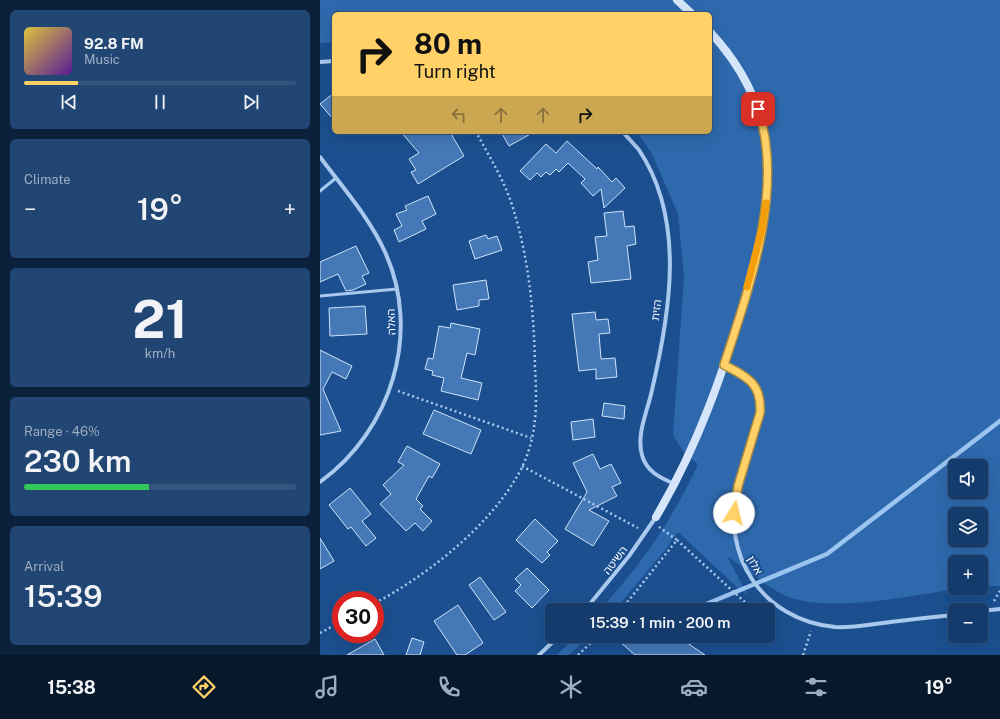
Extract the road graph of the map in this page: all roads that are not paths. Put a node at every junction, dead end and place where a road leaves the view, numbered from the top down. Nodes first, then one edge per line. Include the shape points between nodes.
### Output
1 (677, 0) edge
2 (690, 12) edge
3 (712, 34) edge
4 (332, 61) edge
5 (320, 62) edge
6 (625, 134) edge
7 (320, 157) edge
8 (336, 178) junction
9 (320, 191) edge
10 (397, 289) junction
11 (320, 296) edge
12 (724, 365) junction
13 (320, 482) edge
14 (675, 484) junction
15 (654, 520) joint
16 (591, 603) edge
17 (1000, 609) edge
18 (988, 610) edge
19 (948, 615) edge
20 (551, 643) edge
21 (538, 655) edge

1 - 2 main road
3 - 12 main road via 734,60 754,98 762,120 768,170 762,229 742,309
4 - 5 street
6 - 14 street, הזית via 639,150 657,184 667,221 670,262 666,305 658,362 640,447 650,469 656,475
7 - 8 street, האלה
8 - 9 lane
8 - 10 street, האלה via 366,217 386,253
10 - 11 lane
10 - 13 street, האלה via 402,325 398,360 390,389 373,426 350,455
12 - 14 main road via 703,423
12 - 19 street, אלון via 749,379 757,389 761,402 757,426 735,500 734,526 738,551 748,573 760,589 781,608 802,620 836,627
14 - 15 main road
15 - 16 street, השיטה
17 - 18 street
20 - 21 street

